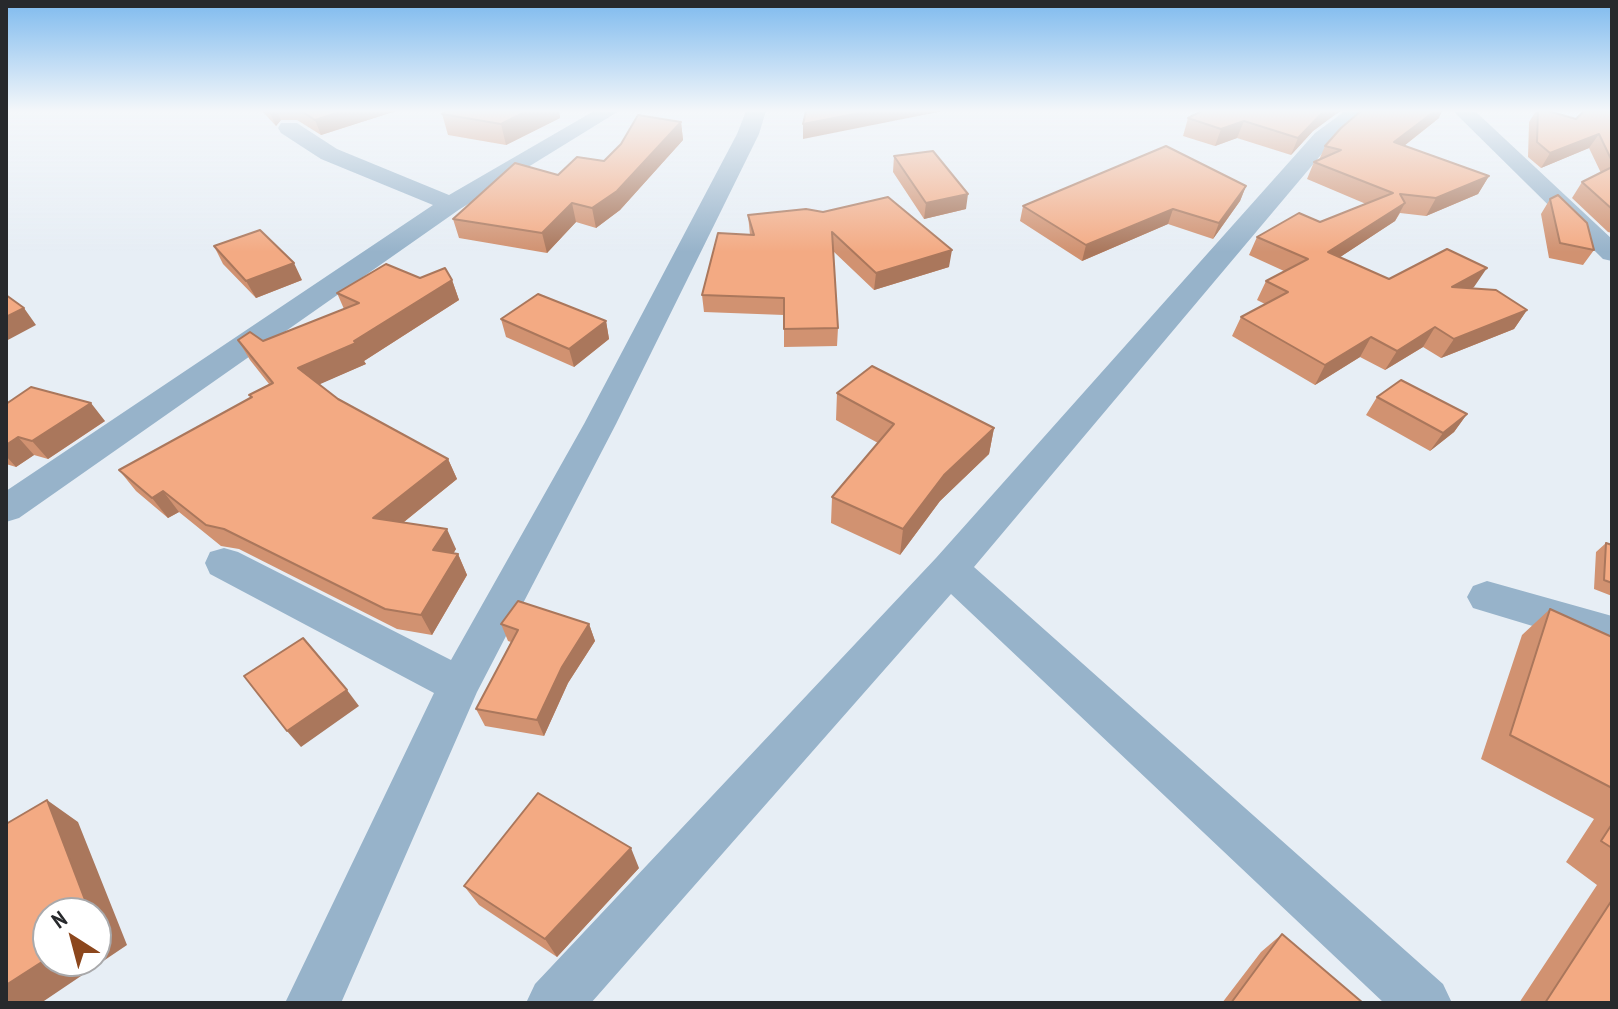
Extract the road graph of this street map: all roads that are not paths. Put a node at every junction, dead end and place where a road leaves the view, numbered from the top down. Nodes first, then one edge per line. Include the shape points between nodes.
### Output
1 (339, 158) edge
2 (529, 158) edge
3 (736, 158) edge
4 (1306, 158) edge
5 (1511, 158) edge
6 (451, 204) junction
7 (1612, 253) edge
8 (7, 507) edge
9 (224, 563) dead end
10 (950, 569) junction
11 (1487, 597) dead end
12 (1612, 633) edge
13 (459, 685) junction
14 (313, 1003) edge
15 (554, 1003) edge
16 (1424, 1003) edge

1 - 6 street
2 - 6 street
3 - 13 street
4 - 10 street
5 - 7 street
6 - 8 street
9 - 13 street
10 - 15 street
10 - 16 street
11 - 12 street
13 - 14 street

